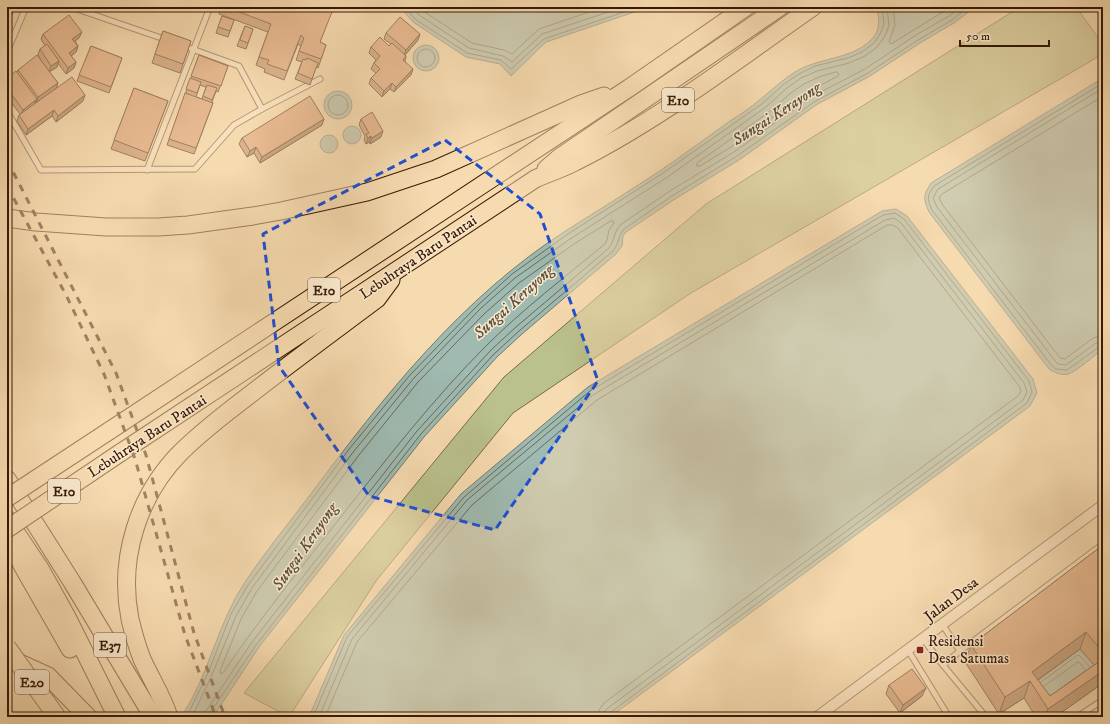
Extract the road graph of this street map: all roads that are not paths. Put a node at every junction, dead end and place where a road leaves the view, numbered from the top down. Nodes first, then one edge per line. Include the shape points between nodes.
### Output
1 (26, 7) edge
2 (76, 7) edge
3 (210, 7) edge
4 (746, 7) edge
5 (780, 7) edge
6 (813, 7) edge
7 (172, 42) edge
8 (179, 45) edge
9 (194, 50) junction
10 (7, 52) edge
11 (320, 79) dead end
12 (629, 88) junction
13 (262, 109) junction
14 (7, 111) edge
15 (147, 170) junction
16 (535, 179) junction
17 (9, 218) edge
18 (401, 267) junction
19 (7, 480) edge
20 (7, 498) edge
21 (1103, 505) edge
22 (7, 519) edge
23 (7, 529) edge
24 (7, 535) edge
25 (1103, 544) edge
26 (7, 545) edge
27 (23, 567) junction
28 (942, 624) junction
29 (923, 639) junction
30 (7, 647) edge
31 (908, 650) junction
32 (960, 651) junction
33 (7, 657) edge
34 (943, 666) junction
35 (1103, 700) edge
36 (159, 711) edge
37 (57, 717) edge
38 (88, 717) edge
39 (104, 717) edge
40 (117, 717) edge
41 (817, 717) edge
42 (948, 717) edge
43 (986, 717) edge
44 (1077, 717) edge

1 - 10 lane
2 - 7 lane
3 - 9 lane
4 - 12 highway, E10
5 - 16 highway via 560,157
6 - 16 highway, Lebuhraya Baru Pantai / E10 via 634,129 574,163
8 - 9 lane
9 - 13 lane via 239,66
9 - 15 lane
11 - 13 lane
12 - 17 highway via 581,104 436,169 367,192 326,202 188,225 106,227
12 - 20 highway, E10, bridge
13 - 15 lane via 234,125 194,169
14 - 15 lane via 40,170
16 - 18 highway, Lebuhraya Baru Pantai / E10
18 - 23 highway, Lebuhraya Baru Pantai / E10, bridge
18 - 36 highway via 377,299 202,432 163,473 147,498 130,545 127,594 135,638
19 - 36 highway, E37
21 - 28 street, Jalan Desa
22 - 40 highway, E37 via 67,617
24 - 27 highway
25 - 32 lane
26 - 27 highway
27 - 39 highway via 66,640
28 - 29 street, Jalan Desa
28 - 32 lane
29 - 31 street, Jalan Desa
29 - 34 lane
30 - 37 highway, E20, bridge
31 - 41 street, Jalan Desa
31 - 42 lane
32 - 34 lane
33 - 38 highway via 48,676
34 - 43 lane
35 - 44 lane

